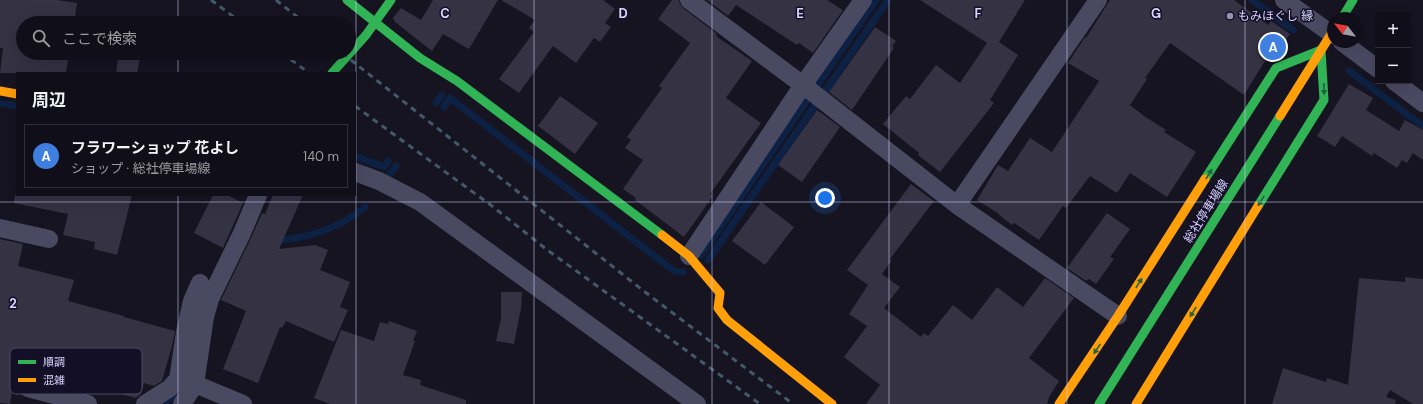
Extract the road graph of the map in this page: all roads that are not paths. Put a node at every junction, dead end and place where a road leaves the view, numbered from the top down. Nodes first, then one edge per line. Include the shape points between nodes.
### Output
1 (347, 0) edge
2 (391, 0) edge
3 (689, 0) edge
4 (863, 0) edge
5 (1098, 0) edge
6 (1284, 0) edge
7 (1353, 0) edge
8 (1346, 12) edge
9 (375, 23) junction
10 (1327, 30) edge
11 (1327, 44) edge
12 (356, 45) edge
13 (1351, 48) edge
14 (1321, 50) junction
15 (343, 60) edge
16 (1375, 67) edge
17 (333, 72) edge
18 (1398, 84) edge
19 (0, 91) edge
20 (812, 92) junction
21 (16, 94) edge
22 (1423, 103) edge
23 (356, 172) edge
24 (258, 196) edge
25 (957, 205) junction
26 (0, 228) edge
27 (49, 239) dead end
28 (689, 256) junction
29 (200, 283) dead end
30 (1118, 316) junction
31 (187, 381) junction
32 (50, 394) edge
33 (88, 404) edge
34 (145, 404) edge
35 (182, 404) edge
36 (243, 404) edge
37 (697, 404) edge
38 (832, 404) edge
39 (1059, 404) edge
40 (1099, 404) edge
41 (1136, 404) edge

1 - 9 street
2 - 9 street
3 - 20 street
4 - 20 street
5 - 25 street
6 - 10 street
7 - 8 street
9 - 12 street
9 - 28 street via 420,58 458,80
11 - 14 street, 総社停車場線
13 - 16 street
30 -> 14 street via 1276,68
14 - 40 street, 総社停車場線
14 -> 41 street via 1324,100
15 - 17 street
18 - 22 street
19 - 21 street
20 - 25 street
20 - 28 street
23 - 37 street via 420,202
24 - 31 street via 210,299
25 - 30 street
26 - 27 street
28 - 38 street via 720,293 718,308 727,320
29 - 31 street via 192,301 185,332
30 -> 39 street
31 - 34 street via 170,388
31 - 35 street
31 - 36 street
32 - 33 street

